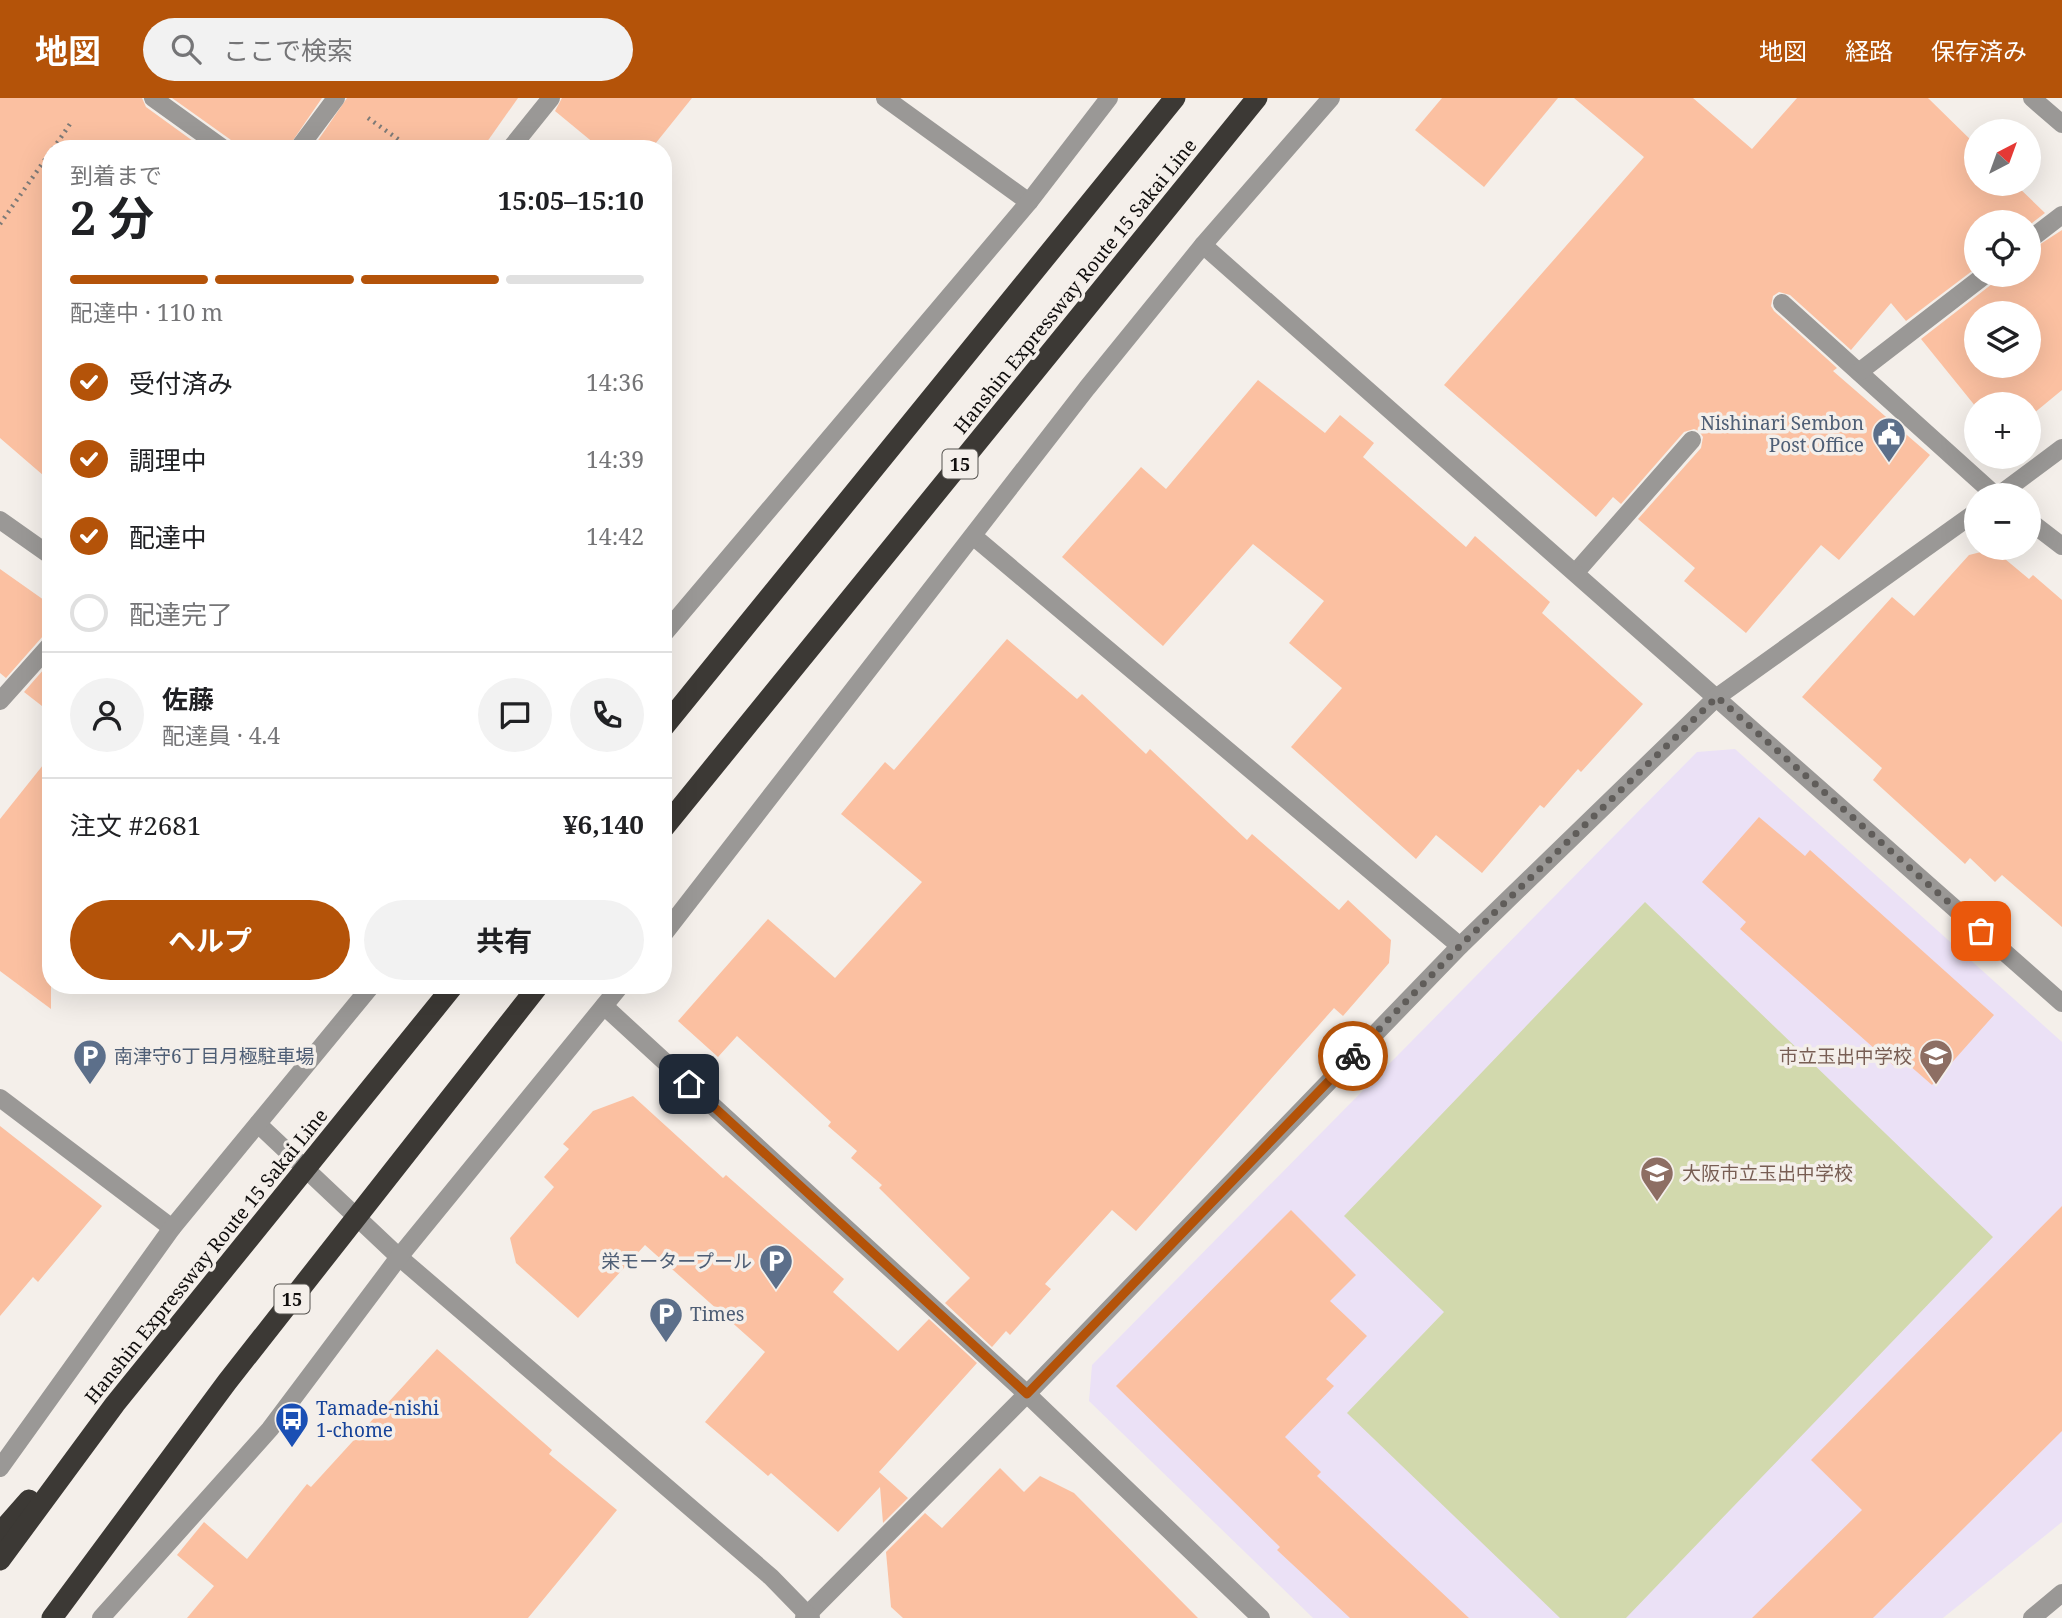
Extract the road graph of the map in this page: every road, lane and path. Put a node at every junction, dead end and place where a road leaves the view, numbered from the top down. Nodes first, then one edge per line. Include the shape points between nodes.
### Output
1 (153, 98) edge
2 (337, 98) edge
3 (551, 98) edge
4 (885, 98) edge
5 (1109, 98) edge
6 (1175, 98) edge
7 (1257, 98) edge
8 (1331, 98) edge
9 (2032, 98) edge
10 (359, 113) dead end
11 (72, 121) dead end
12 (2062, 124) edge
13 (59, 140) edge
14 (211, 140) edge
15 (305, 140) edge
16 (399, 140) edge
17 (517, 140) edge
18 (42, 164) edge
19 (1029, 202) junction
20 (2062, 215) edge
21 (0, 224) edge
22 (2041, 231) edge
23 (1203, 245) junction
24 (1969, 287) edge
25 (1782, 303) dead end
26 (1859, 372) junction
27 (1692, 440) dead end
28 (2062, 448) edge
29 (1984, 483) edge
30 (2014, 483) edge
31 (0, 520) edge
32 (1964, 521) edge
33 (2041, 530) edge
34 (973, 536) junction
35 (2062, 546) edge
36 (42, 550) edge
37 (1576, 572) junction
38 (672, 624) edge
39 (42, 654) edge
40 (1717, 697) junction
41 (0, 701) edge
42 (672, 717) edge
43 (672, 818) edge
44 (672, 923) edge
45 (1460, 946) junction
46 (365, 994) edge
47 (447, 994) edge
48 (531, 994) edge
49 (614, 994) edge
50 (2062, 1003) edge
51 (604, 1006) junction
52 (0, 1098) edge
53 (258, 1124) junction
54 (172, 1228) junction
55 (399, 1257) junction
56 (1027, 1394) junction
57 (115, 1404) junction
58 (0, 1468) edge
59 (0, 1533) edge
60 (0, 1560) edge
61 (2062, 1593) edge
62 (807, 1617) edge
63 (52, 1618) edge
64 (101, 1618) edge
65 (1261, 1618) edge
66 (2032, 1618) edge

1 - 14 street
2 - 15 street
3 - 17 street
4 - 19 street
5 - 19 street
6 - 42 highway, Hanshin Expressway Route 15 Sakai Line
7 - 43 highway, Hanshin Expressway Route 15 Sakai Line / 15
8 - 23 street
9 - 12 street
10 - 16 path
11 - 13 path
18 - 21 path
19 - 38 street
20 - 22 street
23 - 34 street
23 - 37 street
24 - 26 street
25 - 26 street
26 - 29 street
27 - 37 street
28 - 30 street
31 - 36 street
32 - 40 street
33 - 35 street
34 - 44 street
34 - 45 street
37 - 40 street
39 - 41 street
40 - 45 street
40 - 50 street
45 - 56 street
46 - 53 street
47 - 57 highway, Hanshin Expressway Route 15 Sakai Line
48 - 63 highway, 15 via 235,1371
49 - 51 street
51 - 55 street
51 - 56 street
52 - 54 street
53 - 54 street
53 - 55 street
54 - 58 street
55 - 62 street via 771,1577
55 - 64 street via 270,1429
56 - 62 street
56 - 65 street
57 - 59 highway
57 - 60 highway, Hanshin Expressway Route 15 Sakai Line
61 - 66 street

